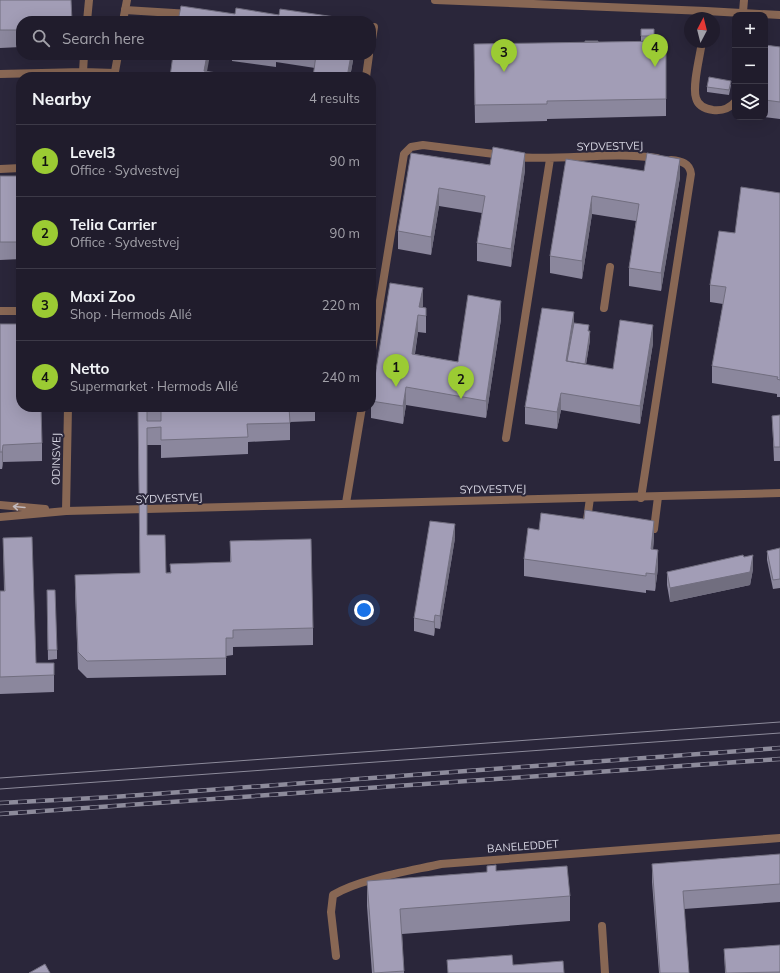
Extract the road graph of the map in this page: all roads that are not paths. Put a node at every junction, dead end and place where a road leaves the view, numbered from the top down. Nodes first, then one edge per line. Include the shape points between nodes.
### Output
1 (89, 0) edge
2 (127, 0) edge
3 (435, 0) edge
4 (744, 0) edge
5 (532, 2) edge
6 (125, 10) junction
7 (684, 12) edge
8 (748, 12) edge
9 (732, 13) edge
10 (720, 14) edge
11 (196, 15) edge
12 (768, 15) edge
13 (87, 16) edge
14 (124, 16) edge
15 (780, 16) edge
16 (701, 48) edge
17 (84, 60) edge
18 (117, 60) edge
19 (368, 60) edge
20 (83, 72) edge
21 (115, 72) edge
22 (367, 72) edge
23 (0, 74) edge
24 (16, 74) edge
25 (732, 106) edge
26 (550, 159) junction
27 (16, 168) edge
28 (0, 169) edge
29 (610, 267) dead end
30 (604, 308) dead end
31 (0, 311) edge
32 (16, 311) edge
33 (376, 325) edge
34 (68, 412) edge
35 (361, 412) edge
36 (506, 438) dead end
37 (780, 493) edge
38 (658, 497) junction
39 (590, 498) junction
40 (641, 498) junction
41 (346, 503) junction
42 (0, 505) edge
43 (66, 511) junction
44 (0, 517) edge
45 (595, 521) edge
46 (639, 527) edge
47 (780, 838) edge
48 (602, 926) dead end
49 (336, 956) dead end
50 (605, 973) edge

1 - 13 street
2 - 6 street
3 - 5 street
4 - 8 street
5 - 7 street
6 - 11 street
6 - 14 street
9 - 10 street
12 - 15 street
16 - 25 street via 695,91 698,102 703,107 716,110
17 - 20 street
18 - 21 street
19 - 22 street
23 - 24 street
26 - 33 street, SYDVESTVEJ via 423,145 406,150
26 - 36 street
26 - 40 street, SYDVESTVEJ via 642,156 680,161 691,170
27 - 28 street
29 - 30 street
31 - 32 street
34 - 43 street, ODINSVEJ
35 - 41 street
37 - 38 street, SYDVESTVEJ
38 - 40 street, SYDVESTVEJ
38 - 46 street via 654,529
39 - 40 street, SYDVESTVEJ
39 - 41 street, SYDVESTVEJ
39 - 45 street via 587,520
41 - 43 street, SYDVESTVEJ
43 -> 42 street, SYDVESTVEJ
43 - 44 street, SYDVESTVEJ
47 - 49 street, BANELEDDET via 440,864 407,872 344,889 333,895 331,912
48 - 50 street

